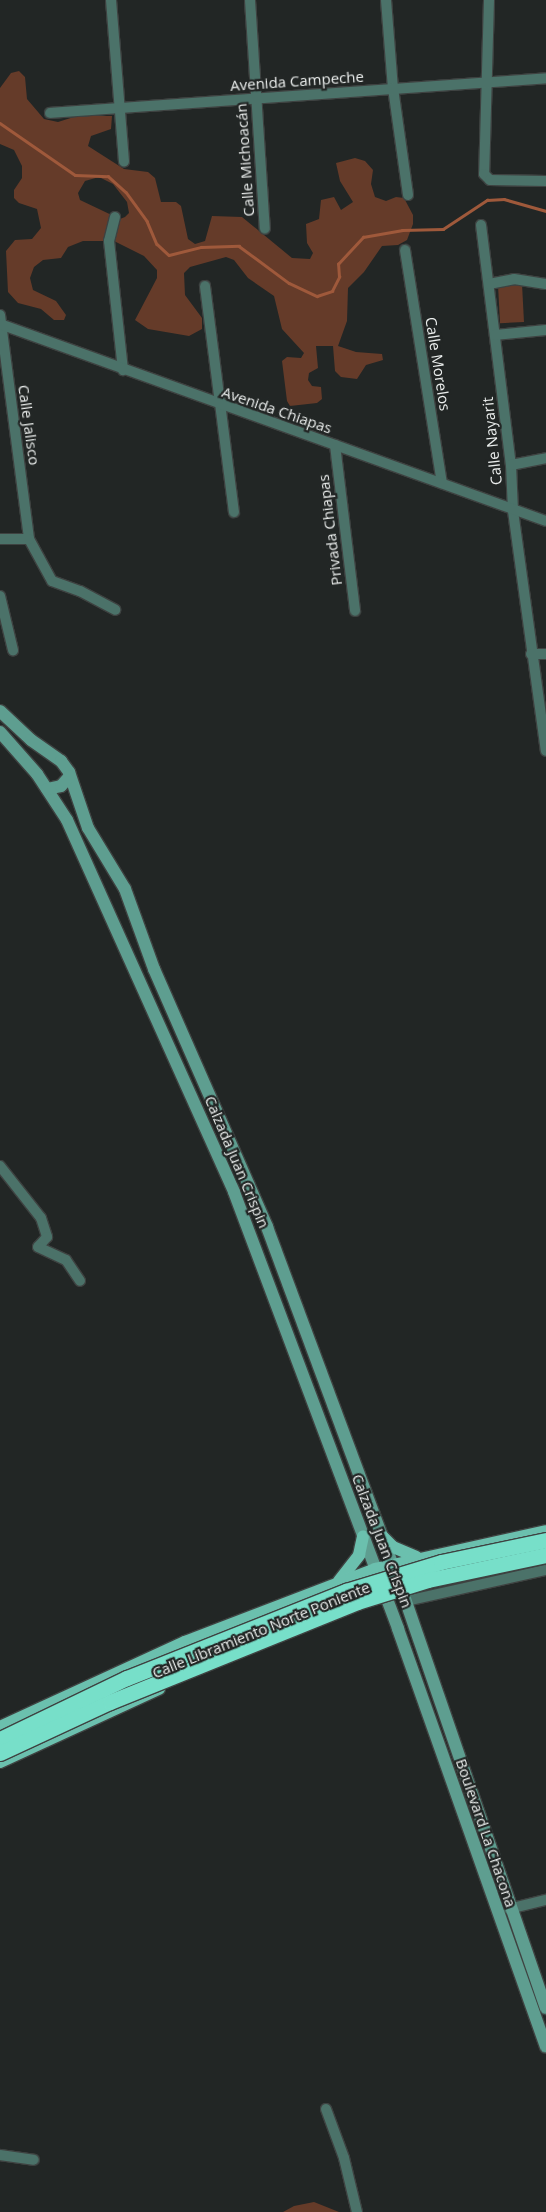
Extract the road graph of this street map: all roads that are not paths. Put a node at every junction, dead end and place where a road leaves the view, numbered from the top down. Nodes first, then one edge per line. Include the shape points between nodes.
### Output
1 (111, 0) edge
2 (250, 0) edge
3 (386, 0) edge
4 (489, 0) edge
5 (546, 78) edge
6 (486, 82) junction
7 (393, 88) junction
8 (256, 99) junction
9 (118, 109) junction
10 (50, 113) dead end
11 (124, 161) dead end
12 (546, 181) edge
13 (408, 195) dead end
14 (115, 217) dead end
15 (481, 225) dead end
16 (266, 229) dead end
17 (405, 250) dead end
18 (489, 284) junction
19 (546, 284) edge
20 (205, 286) dead end
21 (0, 315) edge
22 (0, 324) edge
23 (546, 330) edge
24 (495, 335) junction
25 (123, 370) junction
26 (219, 406) junction
27 (335, 445) junction
28 (546, 458) edge
29 (511, 465) junction
30 (442, 483) junction
31 (513, 511) junction
32 (234, 512) dead end
33 (546, 521) edge
34 (0, 538) edge
35 (29, 539) junction
36 (0, 596) edge
37 (115, 610) dead end
38 (355, 611) dead end
39 (13, 650) dead end
40 (531, 654) junction
41 (546, 654) edge
42 (0, 711) edge
43 (0, 732) edge
44 (546, 751) edge
45 (61, 761) junction
46 (37, 774) junction
47 (70, 776) junction
48 (47, 789) junction
49 (0, 1166) edge
50 (80, 1281) dead end
51 (546, 1531) edge
52 (380, 1534) junction
53 (362, 1536) junction
54 (546, 1540) edge
55 (546, 1555) edge
56 (419, 1557) junction
57 (546, 1562) edge
58 (392, 1563) junction
59 (375, 1569) junction
60 (546, 1570) edge
61 (334, 1586) junction
62 (404, 1597) junction
63 (386, 1598) junction
64 (398, 1629) joint
65 (0, 1727) edge
66 (0, 1738) edge
67 (0, 1753) edge
68 (0, 1762) edge
69 (499, 1898) junction
70 (546, 1900) edge
71 (509, 1909) junction
72 (546, 2008) edge
73 (546, 2048) edge
74 (326, 2109) dead end
75 (0, 2155) edge
76 (34, 2160) dead end
77 (357, 2212) edge

1 - 9 street
2 - 8 street, Calle Michoacán
3 - 7 street
4 - 6 street
5 - 6 street, Avenida Campeche
6 - 7 street, Avenida Campeche
6 - 12 street via 486,178
7 - 8 street, Avenida Campeche
7 - 13 street
8 - 9 street, Avenida Campeche
8 - 16 street, Calle Michoacán
9 - 10 street, Avenida Campeche
9 - 11 street
14 - 25 street via 109,241
15 - 18 street, Calle Nayarit
17 - 30 street, Calle Morelos
18 - 19 street via 514,279
18 - 24 street, Calle Nayarit
20 - 26 street
21 - 22 street, Calle Jalisco
22 - 25 street, Avenida Chiapas
22 - 35 street, Calle Jalisco
23 - 24 street
24 - 29 street, Calle Nayarit
25 - 26 street, Avenida Chiapas
26 - 27 street, Avenida Chiapas
26 - 32 street
27 - 30 street, Avenida Chiapas
27 - 38 street, Privada Chiapas
28 - 29 street
29 - 31 street, Calle Nayarit
30 - 31 street, Avenida Chiapas
31 - 33 street, Avenida Chiapas
31 - 40 street, Calle Nayarit
34 - 35 street
35 - 37 street via 52,581 80,591
36 - 39 street
40 - 41 street
40 - 44 street, Calle Nayarit
42 - 45 main road, Calzada Juan Crispin via 31,740
43 - 46 main road, Calzada Juan Crispin
45 - 46 main road via 46,762
45 - 47 main road, Calzada Juan Crispin
46 - 48 main road, Calzada Juan Crispin
47 - 48 main road via 61,786
47 - 52 main road, Calzada Juan Crispin via 94,842 125,889 154,969 267,1227
48 - 53 main road, Calzada Juan Crispin via 81,848 234,1192
49 - 50 street via 41,1218 46,1237 38,1246 66,1260
51 - 56 main road, Calle Libramiento Norte Poniente
52 - 56 main road via 392,1547
52 - 58 main road, Calzada Juan Crispin
53 - 59 main road, Calzada Juan Crispin
53 - 61 main road via 358,1555 349,1572
54 - 66 highway, Calle Libramiento Norte Poniente, bridge via 441,1562 346,1591 136,1674
55 - 67 highway, Calle Libramiento Norte Poniente, bridge via 428,1580 357,1602 120,1698
56 - 58 main road, Calle Libramiento Norte Poniente
57 - 62 main road, Calle Libramiento Norte Poniente
58 - 59 main road, Calle Libramiento Norte Poniente
58 - 62 main road, Calzada Juan Crispin
59 - 61 main road, Calle Libramiento Norte Poniente
59 - 63 main road, Calzada Juan Crispin
60 - 62 street
61 - 65 main road, Calle Libramiento Norte Poniente via 160,1654
62 - 63 main road, Calle Libramiento Norte Poniente
62 - 69 main road, Boulevard La Chacona
63 - 64 main road, Calzada Juan Crispin
63 - 68 main road, Calle Libramiento Norte Poniente via 160,1689
64 - 69 main road, Boulevard La Chacona
69 - 71 main road, Boulevard La Chacona
69 - 73 main road, Boulevard La Chacona
70 - 71 street
71 - 72 main road, Boulevard La Chacona
74 - 77 street via 344,2158
75 - 76 street

